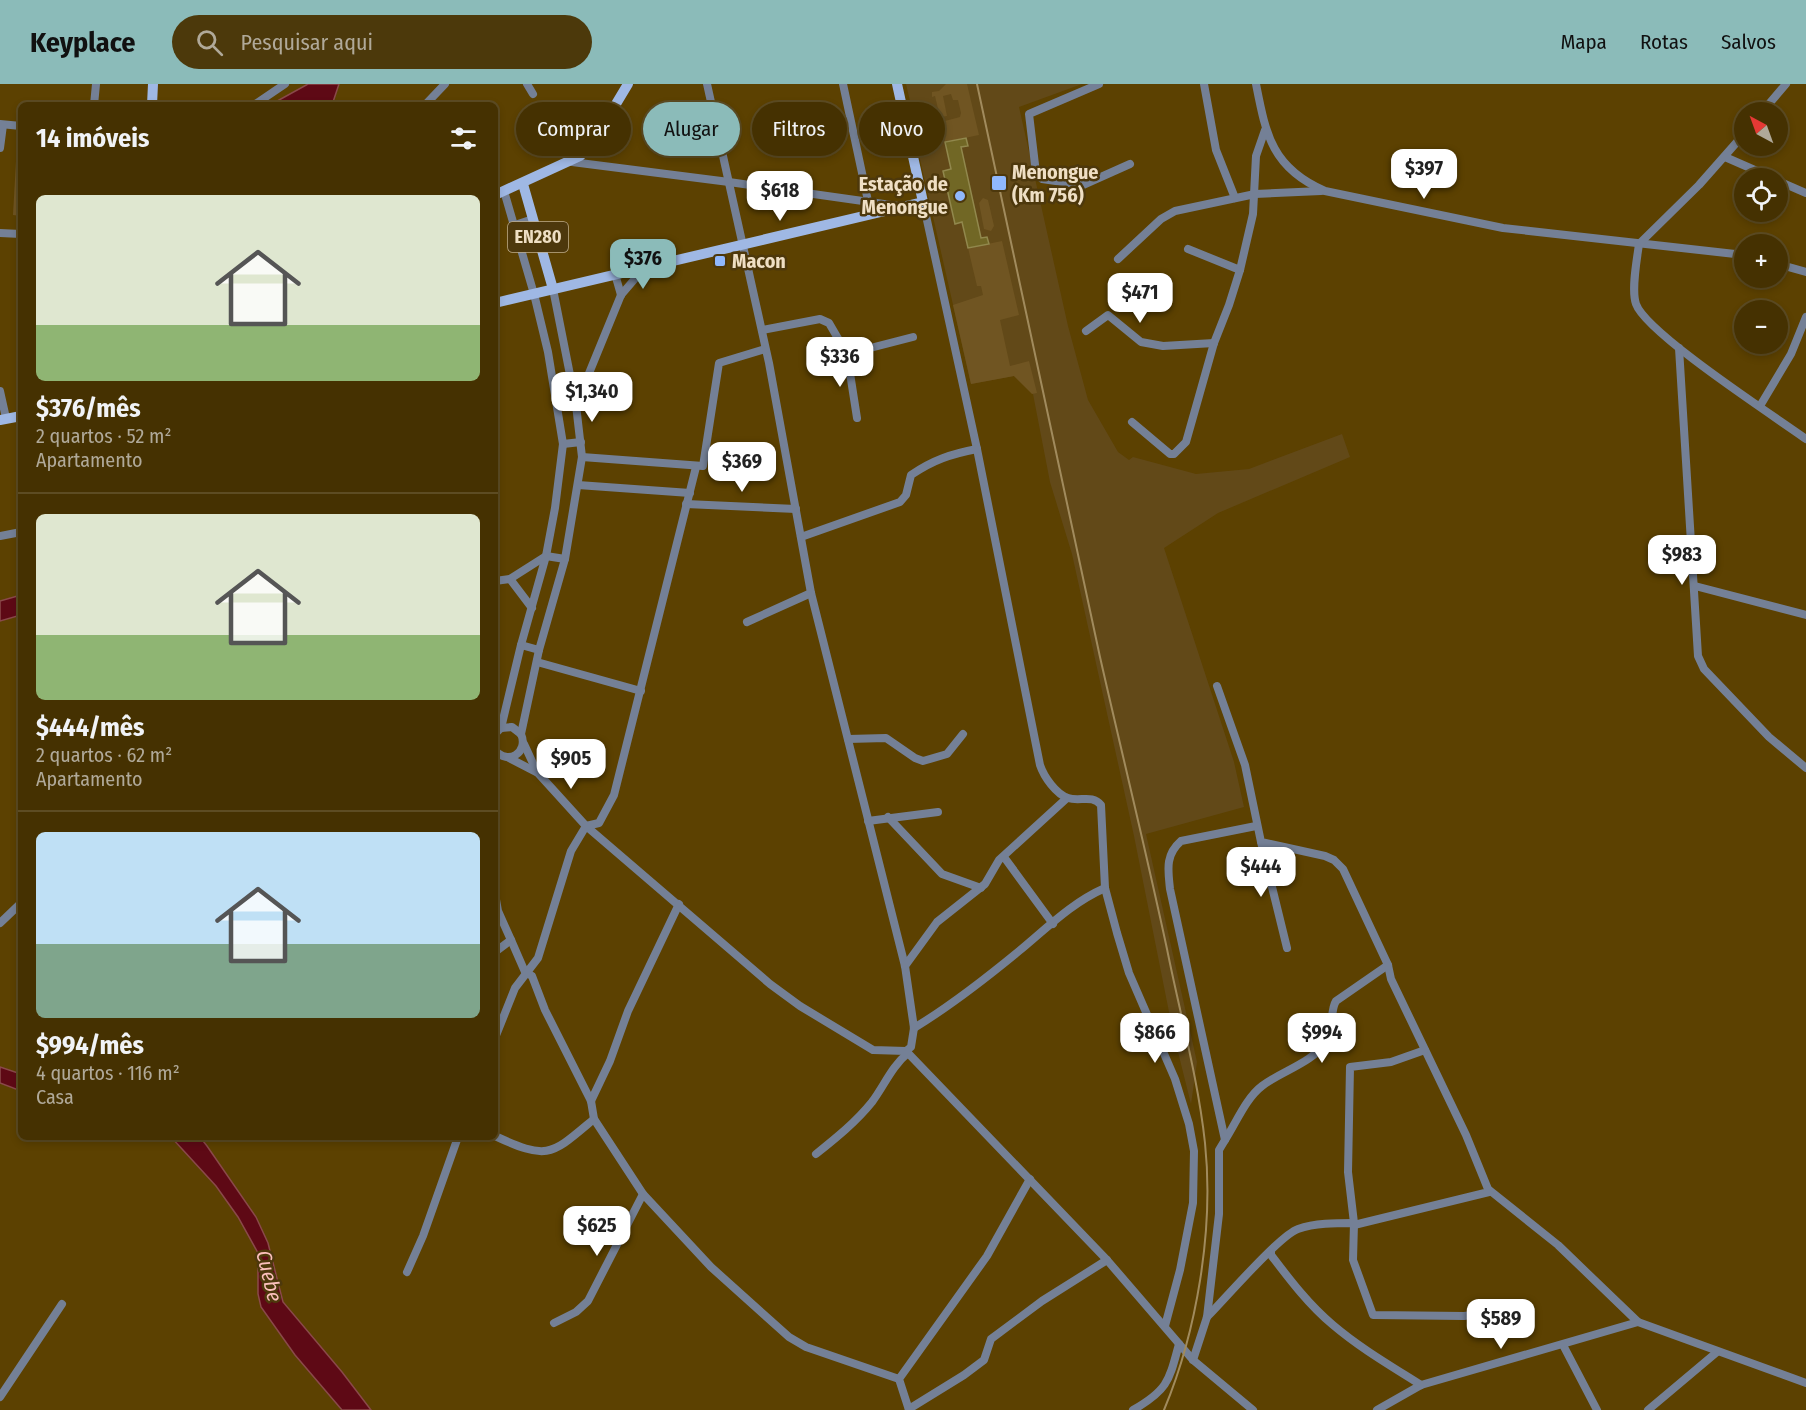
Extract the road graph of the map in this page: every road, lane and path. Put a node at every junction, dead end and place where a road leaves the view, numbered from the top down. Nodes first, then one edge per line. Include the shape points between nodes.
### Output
1 (96, 84) edge
2 (153, 84) edge
3 (285, 84) edge
4 (445, 84) edge
5 (527, 84) edge
6 (628, 84) edge
7 (707, 84) edge
8 (843, 84) edge
9 (897, 84) edge
10 (1099, 84) edge
11 (1204, 84) edge
12 (1256, 84) edge
13 (1786, 84) edge
14 (533, 94) dead end
15 (94, 102) edge
16 (152, 102) edge
17 (258, 102) edge
18 (428, 102) edge
19 (1771, 102) edge
20 (1, 124) edge
21 (18, 126) edge
22 (1265, 130) junction
23 (1734, 146) edge
24 (0, 148) edge
25 (1725, 157) junction
26 (572, 162) junction
27 (1130, 164) dead end
28 (1750, 168) edge
29 (729, 182) junction
30 (523, 184) junction
31 (1788, 185) edge
32 (1324, 191) junction
33 (499, 193) edge
34 (1806, 193) edge
35 (1255, 194) junction
36 (1235, 198) junction
37 (868, 201) junction
38 (923, 202) junction
39 (902, 207) junction
40 (533, 219) junction
41 (515, 225) junction
42 (0, 233) edge
43 (18, 234) edge
44 (1639, 244) junction
45 (744, 245) junction
46 (1188, 249) dead end
47 (1734, 254) edge
48 (1119, 259) dead end
49 (645, 267) junction
50 (1788, 267) edge
51 (1240, 270) junction
52 (1806, 272) edge
53 (615, 274) junction
54 (553, 289) junction
55 (534, 294) junction
56 (621, 295) junction
57 (498, 302) edge
58 (1806, 317) edge
59 (762, 330) junction
60 (1086, 331) dead end
61 (913, 337) dead end
62 (1214, 343) junction
63 (1679, 348) junction
64 (765, 350) junction
65 (848, 354) junction
66 (0, 391) edge
67 (576, 405) junction
68 (1760, 405) junction
69 (18, 416) edge
70 (856, 418) dead end
71 (3, 419) edge
72 (1132, 422) dead end
73 (1806, 439) edge
74 (581, 442) junction
75 (562, 444) junction
76 (977, 449) junction
77 (582, 458) junction
78 (696, 467) junction
79 (578, 485) junction
80 (690, 493) junction
81 (686, 504) junction
82 (796, 509) junction
83 (18, 533) edge
84 (0, 536) edge
85 (801, 537) junction
86 (546, 556) junction
87 (565, 559) junction
88 (510, 579) junction
89 (498, 581) edge
90 (1695, 586) junction
91 (811, 593) junction
92 (532, 608) junction
93 (1806, 615) edge
94 (747, 622) dead end
95 (520, 645) junction
96 (539, 650) junction
97 (537, 662) junction
98 (1217, 686) dead end
99 (641, 691) junction
100 (498, 731) edge
101 (521, 734) junction
102 (963, 734) dead end
103 (848, 739) junction
104 (524, 744) junction
105 (498, 752) edge
106 (507, 757) junction
107 (498, 762) edge
108 (1806, 768) edge
109 (537, 772) junction
110 (1067, 798) junction
111 (938, 812) dead end
112 (888, 816) junction
113 (868, 821) junction
114 (586, 826) junction
115 (1256, 826) junction
116 (1261, 842) junction
117 (1004, 858) junction
118 (981, 888) junction
119 (1105, 888) junction
120 (679, 904) junction
121 (18, 906) edge
122 (498, 915) edge
123 (0, 923) edge
124 (1053, 924) junction
125 (511, 940) junction
126 (1287, 948) dead end
127 (498, 950) edge
128 (1388, 965) junction
129 (905, 966) junction
130 (525, 972) junction
131 (914, 1028) junction
132 (498, 1030) edge
133 (1425, 1050) junction
134 (907, 1052) junction
135 (591, 1101) junction
136 (594, 1119) junction
137 (498, 1137) edge
138 (458, 1140) edge
139 (1225, 1140) junction
140 (816, 1154) dead end
141 (1030, 1179) junction
142 (1488, 1189) junction
143 (642, 1194) junction
144 (1354, 1223) junction
145 (1270, 1251) junction
146 (1107, 1260) junction
147 (407, 1272) dead end
148 (62, 1304) dead end
149 (1511, 1310) dead end
150 (1207, 1317) junction
151 (1638, 1322) junction
152 (554, 1323) dead end
153 (1165, 1326) junction
154 (1179, 1344) junction
155 (1563, 1345) junction
156 (1717, 1352) junction
157 (1193, 1360) junction
158 (899, 1379) junction
159 (1806, 1383) edge
160 (1421, 1385) junction
161 (0, 1397) edge
162 (1248, 1408) edge
163 (909, 1409) edge
164 (1133, 1410) edge
165 (1377, 1410) edge
166 (1597, 1410) edge
167 (1648, 1410) edge

1 - 15 street
2 - 16 main road
3 - 17 street
4 - 18 street
5 - 14 street
6 - 26 main road via 592,144
7 - 29 street
8 - 37 street
9 - 38 main road
10 - 27 street via 1029,114 1036,173 1042,179 1083,185
11 - 36 street via 1216,150
12 - 22 street
13 - 19 street
20 - 21 street
20 - 24 street
22 - 32 street via 1283,161 1309,184
22 - 35 street via 1256,156
23 - 25 street
25 - 28 street
25 - 44 street
26 - 29 street
26 - 30 main road
29 - 37 street
29 - 45 street
30 - 33 main road
30 - 40 main road, EN280
31 - 34 street
32 - 35 street
32 - 44 street via 1503,228
33 - 41 street
35 - 36 street
35 - 51 street
36 - 48 street via 1167,214
37 - 39 street
38 - 39 main road
38 - 76 street
39 - 45 main road
40 - 41 street
40 - 54 main road, EN280
41 - 55 street
42 - 43 street
44 - 47 street
44 - 63 street via 1635,303 1650,324
45 - 49 main road
45 - 59 street
46 - 51 street
49 - 53 main road
49 - 56 street
50 - 52 street
51 - 62 street
53 - 54 main road
53 - 56 street
54 - 55 main road
54 - 67 street
55 - 57 main road
55 - 75 street via 550,361
56 - 67 street
58 - 68 street via 1791,354
59 - 64 street
59 - 65 street via 825,320
60 - 62 street via 1108,315 1142,342 1163,346
61 - 65 street
62 - 72 street via 1183,446 1170,453
63 - 68 street
63 - 90 street
64 - 78 street via 719,363 703,466
64 - 82 street
65 - 70 street
66 - 71 street
67 - 74 street
68 - 73 street
69 - 71 main road
74 - 75 street
74 - 77 street
75 - 86 street
76 - 85 street via 933,460 911,475 900,502
76 - 110 street via 1040,765 1051,784
77 - 78 street
77 - 79 street
78 - 80 street
79 - 80 street
79 - 87 street
80 - 81 street
81 - 82 street
81 - 99 street
82 - 85 street
83 - 84 street
85 - 91 street
86 - 87 street
86 - 88 street
86 - 92 street
87 - 96 street
88 - 89 street
88 - 92 street
90 - 93 street
90 - 108 street via 1696,642 1704,669 1769,737
91 - 94 street
91 - 103 street
92 - 95 street
95 - 96 street
95 - 100 street
96 - 97 street
97 - 99 street
97 - 101 street
98 - 115 street via 1245,765
99 - 114 street via 614,795 599,823
100 - 101 street via 512,727
101 - 104 street
102 - 103 street via 947,754 923,761 886,738
103 - 113 street
104 - 106 street via 519,753
104 - 109 street
105 - 106 street
106 - 107 street
106 - 109 street
109 - 114 street
110 - 117 street
110 - 119 street via 1094,799 1101,805
111 - 112 street
112 - 113 street
112 - 118 street via 942,874
113 - 129 street
114 - 120 street
114 - 130 street via 571,850 538,957
115 - 116 street
115 - 139 street via 1181,841 1169,855 1170,890
116 - 126 street
116 - 128 street via 1324,856 1339,864
117 - 118 street
117 - 124 street
118 - 129 street via 937,922
119 - 124 street via 1065,910
119 - 153 street via 1129,973 1175,1079 1194,1151 1193,1203
120 - 134 street via 800,1006 873,1050
120 - 135 street
121 - 123 street
122 - 125 street
124 - 131 street via 950,1006
125 - 127 street
125 - 130 street
128 - 133 street
128 - 139 street via 1336,1001 1329,1039 1307,1060 1255,1092
129 - 131 street
130 - 132 street
130 - 135 street via 532,976
131 - 134 street
133 - 142 street
133 - 144 street via 1391,1062 1350,1067 1348,1172
134 - 140 street via 873,1101
134 - 141 street
135 - 136 street
136 - 137 street via 561,1146 544,1153 527,1151
136 - 143 street
138 - 147 street
139 - 150 street via 1220,1150 1219,1214
141 - 146 street
141 - 158 street via 987,1256
142 - 144 street via 1489,1192 1411,1212
142 - 151 street via 1558,1245
143 - 152 street via 588,1301
143 - 158 street via 711,1267 789,1337 806,1347
144 - 145 street via 1334,1222 1296,1229
144 - 149 street via 1353,1260 1373,1315 1464,1317
145 - 150 street
145 - 160 street via 1305,1298 1333,1325
146 - 153 street
146 - 163 street via 991,1339 984,1360
148 - 161 street
150 - 157 street
151 - 155 street
151 - 156 street
153 - 154 street
154 - 157 street
154 - 164 street via 1168,1382 1156,1396
155 - 160 street
155 - 166 street
156 - 159 street
156 - 167 street
157 - 162 street
158 - 163 street
160 - 165 street

